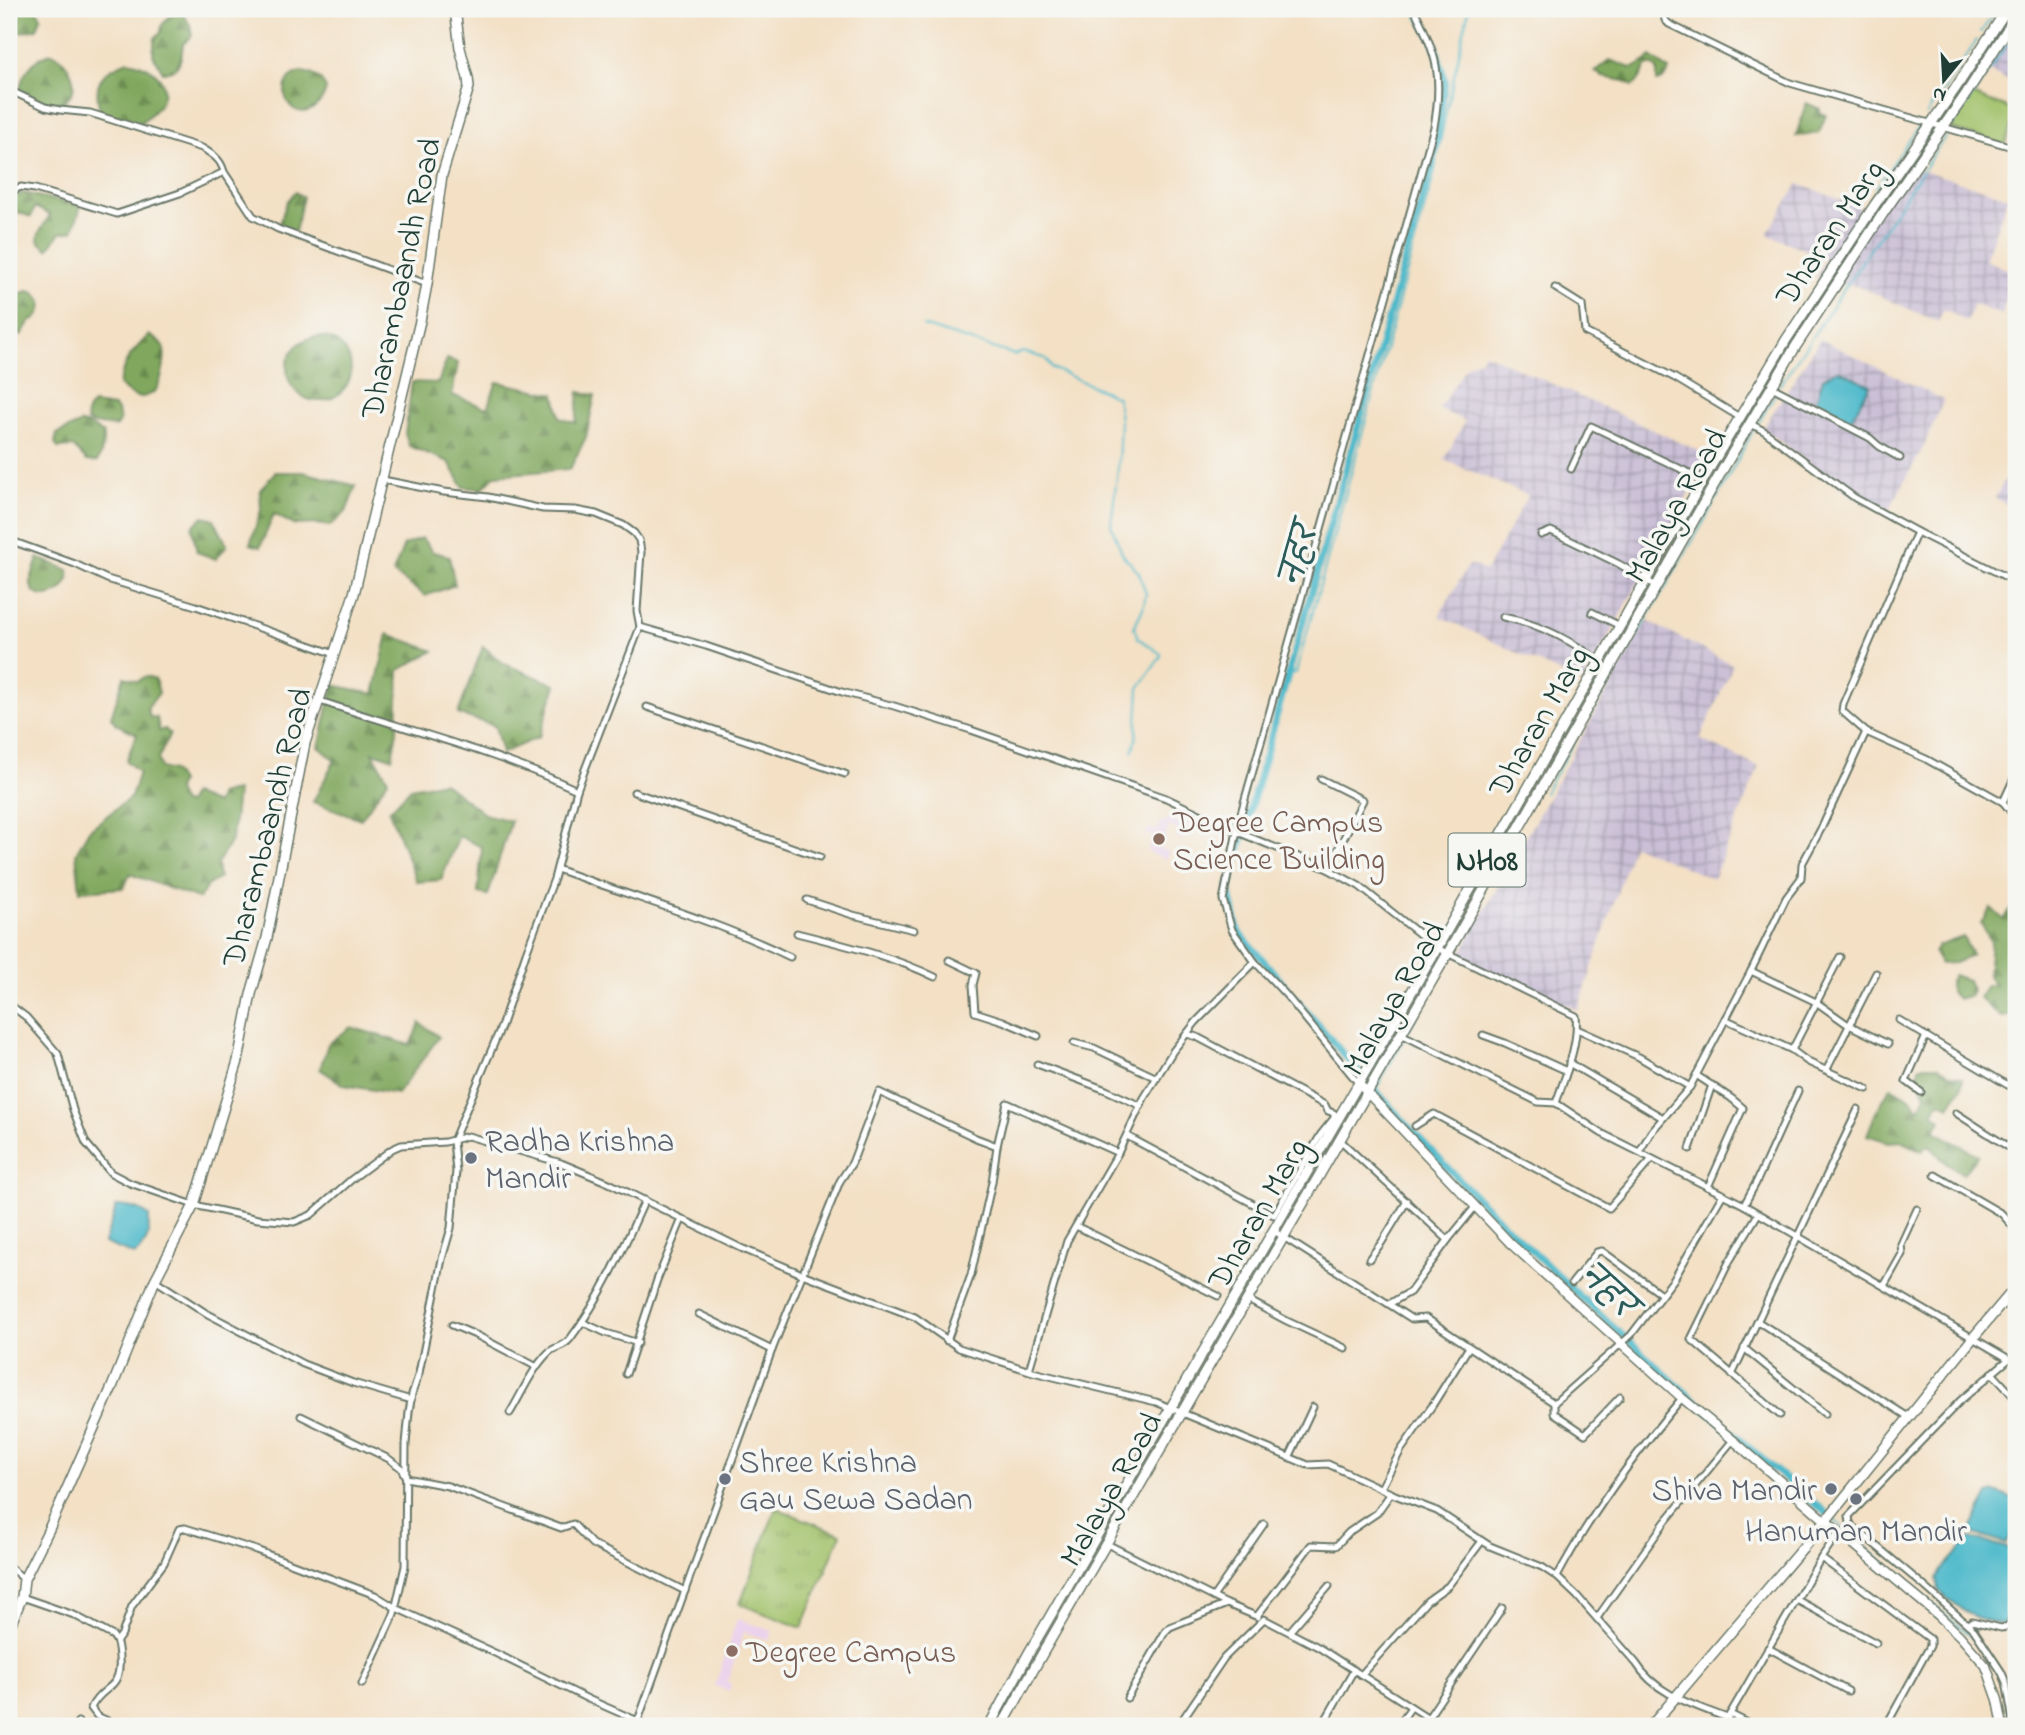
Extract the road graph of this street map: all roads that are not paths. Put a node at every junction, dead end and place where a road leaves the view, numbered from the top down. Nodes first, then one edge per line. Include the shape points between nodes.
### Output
1 (455, 9) edge
2 (1414, 9) edge
3 (1663, 9) edge
4 (2007, 9) edge
5 (2016, 16) edge
6 (9, 90) edge
7 (1931, 123) junction
8 (1943, 127) junction
9 (2016, 148) edge
10 (224, 172) junction
11 (9, 192) edge
12 (427, 284) junction
13 (1555, 288) dead end
14 (1798, 322) junction
15 (1808, 328) junction
16 (1772, 387) junction
17 (1740, 418) junction
18 (1750, 424) junction
19 (1900, 458) dead end
20 (1571, 469) dead end
21 (383, 480) junction
22 (1703, 480) junction
23 (1917, 533) junction
24 (1541, 535) dead end
25 (9, 540) edge
26 (1646, 581) junction
27 (2016, 582) edge
28 (1656, 586) junction
29 (1591, 612) dead end
30 (1503, 617) dead end
31 (1620, 626) junction
32 (640, 627) junction
33 (335, 654) junction
34 (1600, 662) junction
35 (320, 701) junction
36 (647, 707) dead end
37 (1866, 732) junction
38 (845, 774) dead end
39 (2016, 774) edge
40 (1321, 779) dead end
41 (577, 790) junction
42 (634, 792) dead end
43 (2003, 802) junction
44 (2016, 818) edge
45 (1238, 832) junction
46 (820, 857) dead end
47 (556, 869) junction
48 (1328, 869) junction
49 (807, 900) dead end
50 (914, 930) dead end
51 (797, 933) dead end
52 (1437, 948) junction
53 (1448, 953) junction
54 (790, 957) dead end
55 (1840, 957) dead end
56 (949, 960) dead end
57 (1255, 962) junction
58 (1751, 971) junction
59 (1876, 972) dead end
60 (935, 977) dead end
61 (1816, 1002) junction
62 (9, 1004) edge
63 (1726, 1019) junction
64 (1899, 1020) dead end
65 (1849, 1025) junction
66 (1577, 1029) junction
67 (1187, 1034) junction
68 (1401, 1034) junction
69 (1483, 1035) dead end
70 (1038, 1036) dead end
71 (1926, 1036) junction
72 (1074, 1043) dead end
73 (1888, 1045) dead end
74 (1791, 1050) junction
75 (1569, 1063) junction
76 (1037, 1064) dead end
77 (1826, 1069) junction
78 (1567, 1071) junction
79 (1696, 1075) junction
80 (1157, 1078) junction
81 (1359, 1084) junction
82 (1712, 1085) junction
83 (1690, 1087) junction
84 (1867, 1089) dead end
85 (2016, 1090) edge
86 (1798, 1091) dead end
87 (1921, 1092) dead end
88 (1368, 1093) junction
89 (1556, 1103) junction
90 (1141, 1105) junction
91 (1858, 1109) dead end
92 (1956, 1113) dead end
93 (1663, 1118) junction
94 (1415, 1126) dead end
95 (1126, 1136) junction
96 (1340, 1140) junction
97 (453, 1141) junction
98 (997, 1146) junction
99 (1690, 1149) dead end
100 (2016, 1152) edge
101 (1118, 1153) junction
102 (1643, 1154) junction
103 (1652, 1159) junction
104 (1935, 1175) dead end
105 (1708, 1187) junction
106 (1723, 1194) junction
107 (645, 1200) junction
108 (1407, 1201) junction
109 (194, 1205) junction
110 (1744, 1205) junction
111 (1475, 1207) junction
112 (1917, 1209) dead end
113 (1758, 1214) junction
114 (682, 1219) junction
115 (1076, 1226) junction
116 (2016, 1230) edge
117 (1274, 1231) junction
118 (1799, 1236) junction
119 (1284, 1238) junction
120 (1448, 1240) junction
121 (1369, 1259) dead end
122 (802, 1274) junction
123 (155, 1280) junction
124 (1572, 1283) dead end
125 (1884, 1286) junction
126 (2016, 1287) edge
127 (1661, 1294) junction
128 (1218, 1296) dead end
129 (1248, 1300) junction
130 (1389, 1304) junction
131 (699, 1314) dead end
132 (1757, 1321) junction
133 (582, 1322) junction
134 (452, 1325) dead end
135 (1972, 1339) junction
136 (947, 1341) junction
137 (638, 1343) junction
138 (1621, 1345) junction
139 (1469, 1347) junction
140 (1345, 1348) dead end
141 (1744, 1348) junction
142 (772, 1350) junction
143 (2016, 1352) edge
144 (2009, 1359) junction
145 (537, 1367) junction
146 (1028, 1370) junction
147 (1992, 1373) junction
148 (626, 1374) dead end
149 (1732, 1375) junction
150 (1620, 1397) dead end
151 (1682, 1398) junction
152 (2016, 1399) edge
153 (411, 1400) junction
154 (1554, 1403) junction
155 (1313, 1407) dead end
156 (1172, 1409) junction
157 (510, 1413) dead end
158 (1183, 1413) junction
159 (1825, 1413) dead end
160 (1780, 1415) dead end
161 (301, 1416) dead end
162 (1910, 1418) junction
163 (1733, 1440) junction
164 (1289, 1458) junction
165 (406, 1478) junction
166 (1381, 1488) junction
167 (1391, 1493) junction
168 (1826, 1521) junction
169 (1264, 1524) dead end
170 (1839, 1532) junction
171 (1482, 1541) junction
172 (1107, 1544) junction
173 (1821, 1558) junction
174 (1084, 1559) junction
175 (1094, 1565) junction
176 (9, 1567) edge
177 (1557, 1577) junction
178 (24, 1579) junction
179 (1329, 1586) dead end
180 (685, 1591) junction
181 (2016, 1593) edge
182 (22, 1597) junction
183 (1213, 1597) junction
184 (1797, 1600) junction
185 (1227, 1604) junction
186 (396, 1608) junction
187 (1502, 1608) dead end
188 (1257, 1616) junction
189 (1264, 1619) junction
190 (1597, 1619) junction
191 (1968, 1624) junction
192 (9, 1628) edge
193 (1290, 1631) junction
194 (117, 1641) junction
195 (1876, 1643) dead end
196 (1768, 1648) junction
197 (1354, 1670) junction
198 (1361, 1675) junction
199 (362, 1685) dead end
200 (1848, 1690) dead end
201 (1127, 1698) dead end
202 (1675, 1698) junction
203 (1410, 1707) junction
204 (1728, 1716) junction
205 (1428, 1718) junction
206 (637, 1724) edge
207 (119, 1726) edge
208 (989, 1726) edge
209 (1002, 1726) edge
210 (1178, 1726) edge
211 (1322, 1726) edge
212 (1398, 1726) edge
213 (1441, 1726) edge
214 (1651, 1726) edge
215 (1723, 1726) edge
216 (1754, 1726) edge
217 (1886, 1726) edge
218 (2003, 1726) edge
219 (2014, 1726) edge

1 - 12 main road, Dharambaandh Road via 469,87 442,175
2 - 45 street via 1438,72 1434,127
3 - 7 street via 1669,24 1790,83
4 - 7 main road, Dharan Marg / NH08
5 - 8 main road, Malaya Road / NH08
6 - 10 street via 46,107 90,113 202,148 214,155
7 - 8 street
7 - 14 main road, Dharan Marg / NH08
8 - 9 street
8 - 15 main road, Malaya Road / NH08
10 - 11 street via 117,214 35,189 21,187
10 - 12 street via 257,219
12 - 21 main road, Dharambaandh Road
13 - 17 street via 1582,305 1585,332
14 - 15 main road
14 - 17 main road, Dharan Marg / NH08
15 - 16 main road, Malaya Road / NH08
16 - 18 main road, Malaya Road / NH08
16 - 19 street
17 - 18 street
17 - 22 main road, Dharan Marg / NH08
18 - 23 street via 1855,498
18 - 28 main road, Malaya Road / NH08
20 - 22 street via 1591,426
21 - 32 street via 543,509 575,510 623,525 639,540 641,552
21 - 33 main road, Dharambaandh Road
22 - 26 main road, Dharan Marg / NH08
23 - 27 street
23 - 37 street via 1843,704 1842,711
24 - 26 street via 1551,531
25 - 33 street via 107,579
26 - 28 street
26 - 31 main road, Dharan Marg / NH08
28 - 53 main road, Malaya Road / NH08
29 - 31 street
30 - 34 street via 1577,644
31 - 34 main road, Dharan Marg / NH08
32 - 41 street
32 - 45 street via 971,730 1166,798
33 - 35 main road, Dharambaandh Road
34 - 52 main road, Dharan Marg / NH08
35 - 41 street via 462,745
35 - 109 main road, Dharambaandh Road via 305,743 238,1061
36 - 38 street
37 - 43 street
37 - 58 street via 1802,864 1801,878 1786,898
39 - 43 street
40 - 48 street via 1363,800
41 - 47 street
42 - 46 street
43 - 44 street
45 - 48 street
45 - 57 street via 1223,900 1232,930
47 - 54 street via 723,927
47 - 97 street via 502,1027
48 - 52 street via 1359,886
49 - 50 street
51 - 60 street
52 - 53 street
52 - 81 main road, Dharan Marg / NH08
53 - 66 street via 1576,1016
53 - 68 main road, Malaya Road / NH08
55 - 61 street
56 - 70 street via 976,973 975,1012
57 - 67 street
57 - 81 street
58 - 61 street
58 - 63 street
59 - 65 street
61 - 65 street
61 - 74 street
62 - 109 street via 58,1054 86,1143 102,1164 130,1183
63 - 74 street
63 - 79 street
64 - 71 street
65 - 73 street
65 - 77 street
66 - 75 street
66 - 83 street
67 - 80 street
67 - 95 street via 1325,1105 1334,1118 1274,1214
68 - 88 main road, Malaya Road / NH08
68 - 89 street via 1538,1102
69 - 78 street
71 - 85 street
71 - 87 street via 1906,1081
72 - 80 street
74 - 77 street
75 - 78 street
75 - 93 street
76 - 90 street
77 - 84 street
78 - 89 street
79 - 82 street
79 - 83 street
80 - 90 street
81 - 88 street
81 - 117 main road, Dharan Marg / NH08
82 - 99 street
82 - 105 street via 1743,1108
83 - 93 street
86 - 110 street
88 - 96 main road, Malaya Road / NH08
88 - 111 street
89 - 102 street
90 - 95 street
91 - 118 street
92 - 100 street
93 - 102 street via 1641,1147
94 - 103 street via 1434,1114 1609,1208
95 - 101 street
96 - 108 street
96 - 119 main road, Malaya Road / NH08
97 - 107 street via 468,1136 536,1155
97 - 109 street via 392,1149 312,1215 294,1222
97 - 153 street via 456,1171 451,1228
98 - 101 street via 1007,1103
98 - 122 street via 879,1091
98 - 136 street via 971,1275
101 - 115 street
102 - 103 street
103 - 105 street
104 - 116 street via 2003,1214
105 - 106 street
106 - 110 street
106 - 127 street
107 - 114 street
107 - 133 street
108 - 120 street
108 - 121 street
109 - 123 main road, Dharambaandh Road
110 - 113 street
111 - 120 street
111 - 138 street
112 - 125 street via 1901,1244 1902,1254
113 - 118 street
113 - 149 street via 1691,1339
114 - 122 street
114 - 137 street
115 - 128 street
115 - 146 street via 1067,1241
117 - 119 street
117 - 156 main road, Dharan Marg / NH08
118 - 125 street
118 - 132 street
119 - 129 main road, Malaya Road / NH08
119 - 130 street
120 - 130 street via 1410,1292
122 - 136 street via 915,1317
122 - 142 street
123 - 153 street via 206,1313 303,1364
123 - 178 main road, Dharambaandh Road via 112,1387
124 - 127 street via 1602,1251
125 - 135 street
126 - 135 main road
127 - 138 street
129 - 140 street
129 - 158 main road, Malaya Road / NH08
130 - 139 street via 1412,1319 1426,1318
131 - 142 street
132 - 141 street
132 - 162 street
133 - 137 street
133 - 145 street via 569,1341 548,1352
134 - 145 street
135 - 144 street
135 - 162 main road
136 - 146 street
137 - 148 street
138 - 151 street
138 - 154 street
139 - 154 street
139 - 166 street
141 - 149 street
141 - 159 street
142 - 180 street
143 - 144 street
144 - 147 street
145 - 157 street
146 - 156 street
147 - 152 street
147 - 191 street via 1849,1516 1855,1528
149 - 160 street
150 - 154 street via 1585,1434 1553,1413
151 - 163 street
151 - 177 street via 1649,1436
153 - 165 street
155 - 164 street
156 - 158 street
156 - 174 main road, Dharan Marg / NH08
158 - 164 street
158 - 172 main road, Malaya Road / NH08
161 - 165 street via 389,1459
162 - 168 main road
163 - 168 street
163 - 190 street via 1665,1522
164 - 166 street via 1308,1465 1328,1464
165 - 180 street via 448,1486 561,1528 573,1524 592,1544
165 - 186 street via 405,1566
166 - 167 street
167 - 171 street via 1437,1511
167 - 188 street via 1377,1513 1336,1546 1311,1545
168 - 170 street
168 - 202 main road
169 - 183 street
170 - 173 street
170 - 218 street via 1939,1616 1986,1666
171 - 177 street
171 - 198 street via 1448,1586 1427,1601
172 - 175 main road, Malaya Road / NH08
172 - 183 street
173 - 184 street
173 - 217 street via 1930,1639
174 - 175 main road
174 - 208 main road, Dharan Marg / NH08
175 - 209 main road, Malaya Road / NH08
176 - 178 street
177 - 190 street
178 - 182 main road, Dharambaandh Road
179 - 193 street
180 - 206 street
181 - 191 street via 2010,1626
182 - 192 main road, Dharambaandh Road
182 - 194 street via 74,1615
183 - 185 street
184 - 195 street
184 - 196 street
185 - 188 street
185 - 201 street via 1170,1627
186 - 194 street via 374,1595 256,1550 185,1528 179,1529 164,1563 132,1606
186 - 199 street
186 - 206 street
187 - 205 street
188 - 189 street
189 - 193 street
189 - 210 street via 1224,1658
190 - 202 street via 1643,1674
191 - 219 street via 2006,1682
193 - 197 street
194 - 207 street via 118,1677 91,1708
196 - 200 street
196 - 204 street
197 - 198 street
197 - 211 street
198 - 203 street
202 - 204 street
202 - 214 main road
203 - 205 street
203 - 212 street
204 - 215 street
204 - 216 street
205 - 213 street

